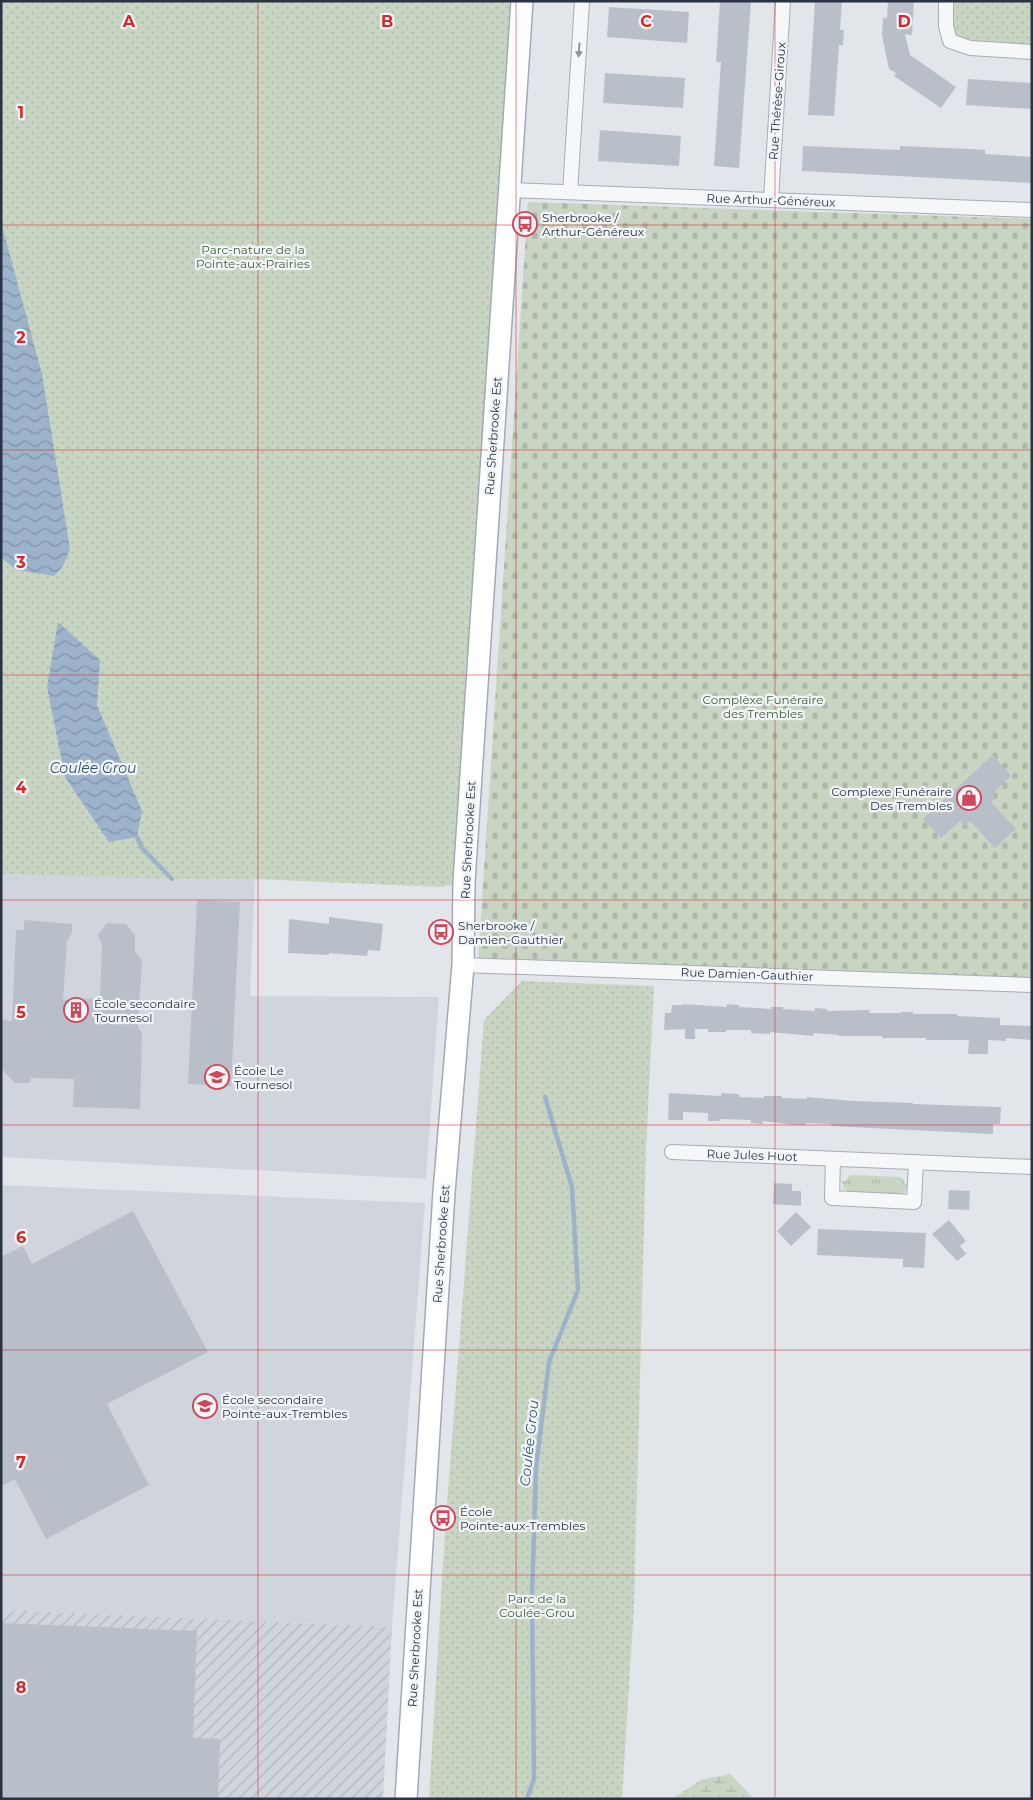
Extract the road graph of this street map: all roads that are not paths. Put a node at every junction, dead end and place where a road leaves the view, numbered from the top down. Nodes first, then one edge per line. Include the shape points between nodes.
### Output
1 (522, 1) edge
2 (582, 1) edge
3 (783, 1) edge
4 (946, 1) edge
5 (1032, 52) edge
6 (510, 190) junction
7 (570, 192) junction
8 (771, 200) junction
9 (1032, 210) edge
10 (463, 965) junction
11 (1032, 985) edge
12 (672, 1152) dead end
13 (833, 1159) junction
14 (916, 1162) junction
15 (1032, 1167) edge
16 (406, 1799) edge

1 - 6 main road, Rue Sherbrooke Est
2 -> 7 street
3 - 8 street, Rue Thérèse-Giroux
4 - 5 street via 950,41 970,48
6 - 7 street, Rue Arthur-Généreux
6 - 10 main road, Rue Sherbrooke Est via 464,882
7 - 8 street, Rue Arthur-Généreux
8 - 9 street, Rue Arthur-Généreux
10 - 11 street, Rue Damien-Gauthier
10 - 16 main road, Rue Sherbrooke Est via 444,1192
12 - 13 street, Rue Jules Huot
13 - 14 street, Rue Jules Huot
13 - 14 street via 832,1198 914,1202
14 - 15 street, Rue Jules Huot

